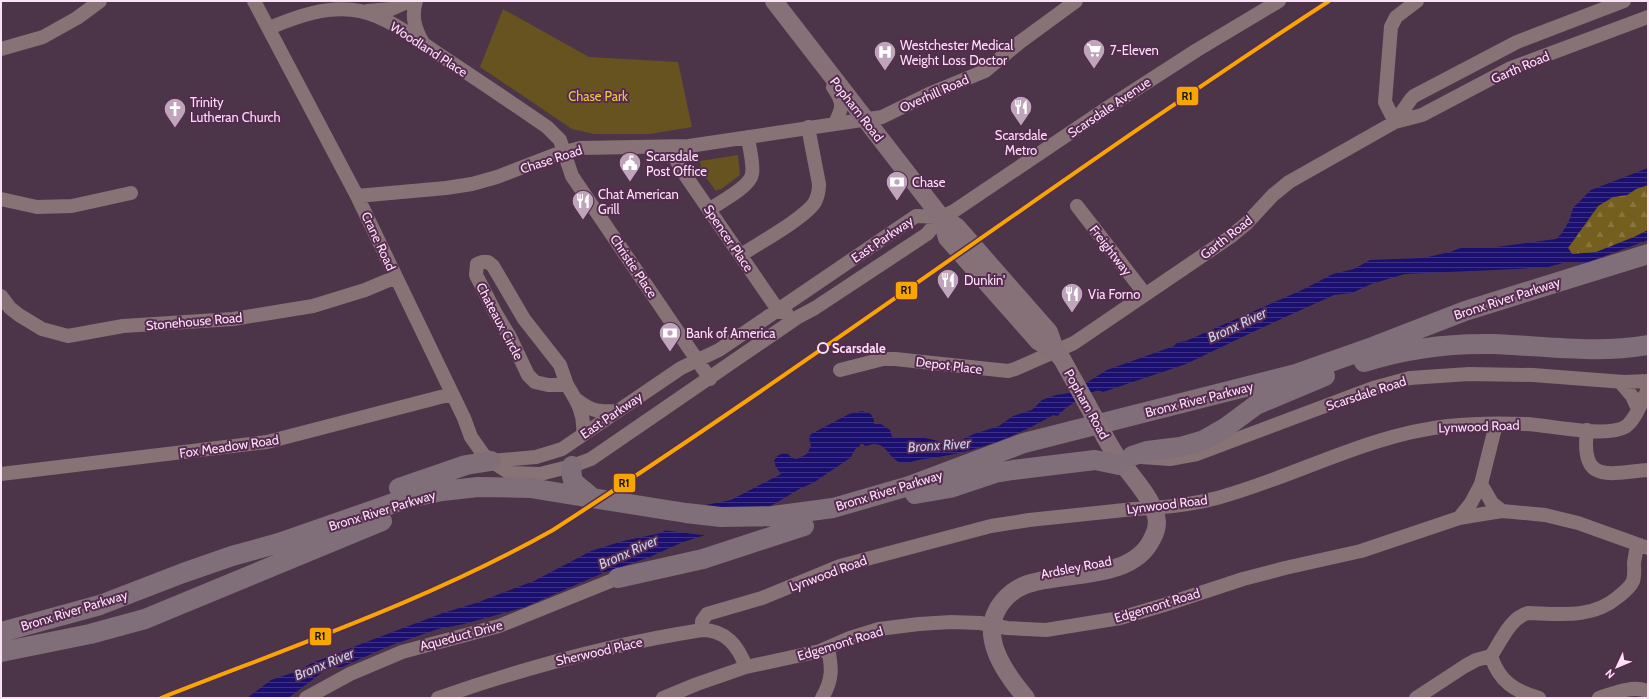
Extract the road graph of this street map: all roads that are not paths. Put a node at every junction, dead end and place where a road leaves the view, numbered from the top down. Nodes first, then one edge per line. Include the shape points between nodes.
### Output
1 (100, 1) edge
2 (254, 1) edge
3 (409, 1) edge
4 (416, 1) edge
5 (774, 1) edge
6 (1076, 1) edge
7 (1279, 1) edge
8 (1418, 1) edge
9 (1624, 1) edge
10 (361, 11) junction
11 (1648, 17) edge
12 (269, 28) junction
13 (423, 43) junction
14 (1, 49) edge
15 (1491, 54) junction
16 (826, 69) junction
17 (1500, 74) junction
18 (865, 119) junction
19 (1395, 122) junction
20 (835, 123) junction
21 (808, 127) junction
22 (748, 137) junction
23 (674, 147) junction
24 (564, 152) junction
25 (131, 193) dead end
26 (357, 196) junction
27 (1, 199) edge
28 (1078, 206) dead end
29 (710, 209) junction
30 (941, 217) junction
31 (873, 245) junction
32 (1648, 254) edge
33 (741, 255) junction
34 (880, 266) junction
35 (396, 277) junction
36 (1145, 294) junction
37 (1, 296) edge
38 (774, 313) junction
39 (798, 317) junction
40 (780, 330) junction
41 (1648, 346) edge
42 (1056, 352) junction
43 (698, 360) junction
44 (840, 370) dead end
45 (1334, 372) junction
46 (710, 379) junction
47 (1648, 381) edge
48 (1620, 382) junction
49 (566, 385) junction
50 (1648, 389) edge
51 (452, 394) junction
52 (576, 400) junction
53 (1638, 409) junction
54 (618, 411) junction
55 (1496, 424) junction
56 (1587, 430) junction
57 (574, 441) junction
58 (1122, 459) junction
59 (503, 464) junction
60 (578, 464) junction
61 (1648, 470) edge
62 (1, 474) edge
63 (1481, 484) junction
64 (915, 494) junction
65 (582, 498) junction
66 (1149, 508) junction
67 (1502, 511) junction
68 (1459, 518) junction
69 (311, 520) junction
70 (796, 523) junction
71 (279, 543) junction
72 (1643, 546) edge
73 (232, 556) junction
74 (618, 578) joint
75 (241, 579) junction
76 (986, 624) junction
77 (702, 630) junction
78 (1, 632) edge
79 (828, 648) junction
80 (1, 652) edge
81 (1491, 656) junction
82 (746, 667) junction
83 (1648, 691) edge
84 (306, 698) edge
85 (438, 698) edge
86 (663, 698) edge
87 (822, 698) edge
88 (1016, 698) edge
89 (1026, 698) edge
90 (1416, 698) edge
91 (1539, 698) edge
92 (1599, 698) edge

1 - 14 street via 77,18 43,37
2 - 12 street, Crane Road
3 - 10 street via 382,11
4 - 13 street via 414,25
5 - 16 main road, Popham Road
6 - 18 street, Overhill Road via 985,71 929,94 886,116
7 - 30 street, Scarsdale Avenue via 1197,50 958,209
8 - 19 street via 1396,17 1391,27 1385,102
9 - 15 street, Garth Road
10 - 12 street, Woodland Place via 315,12
10 - 13 street, Woodland Place via 392,24
11 - 17 street, Garth Road
12 - 26 street, Crane Road
13 - 24 street, Woodland Place via 547,127 558,137
15 - 17 street
15 - 19 street, Garth Road via 1411,99
16 - 18 main road, Popham Road
16 - 20 street via 830,82 842,102
17 - 19 street, Garth Road via 1422,115
18 - 20 street, Chase Road
18 - 30 main road, Popham Road
19 - 36 street, Garth Road via 1289,182 1237,231
20 - 21 street, Chase Road
21 - 22 street, Chase Road
21 - 33 street via 819,184 815,202 803,215
22 - 23 street, Chase Road
22 - 29 street via 752,169 750,180
23 - 24 street, Chase Road via 587,147
23 - 29 street, Spencer Place via 675,157 681,169
24 - 26 street, Chase Road via 472,184
24 - 43 street, Christie Place via 572,176
25 - 27 street via 72,206 37,207
26 - 35 street, Crane Road
28 - 36 street, Freightway
29 - 33 street, Spencer Place
30 - 31 street, East Parkway via 916,216
30 - 34 street, East Parkway via 927,234
30 - 42 main road, Popham Road via 957,227 956,237 976,261 1008,284 1049,332
31 - 34 street via 879,254
31 - 38 street, East Parkway
32 - 70 highway, Bronx River Parkway via 1459,313 1296,374 1033,440
33 - 38 street, Spencer Place
34 - 39 street, East Parkway
35 - 37 street, Stonehouse Road via 365,290 313,306 233,319 123,326 68,336 42,329 10,308
35 - 51 street, Crane Road
36 - 42 street, Garth Road via 1074,343
38 - 39 street
38 - 40 street, Spencer Place
38 - 43 street, East Parkway via 719,350
39 - 40 street, East Parkway
40 - 46 street, East Parkway
41 - 45 highway, Bronx River Parkway via 1593,350 1492,344 1442,346 1384,356
42 - 44 street, Depot Place via 1008,371 895,359 883,359
42 - 58 main road, Popham Road, bridge via 1066,365 1105,437
43 - 46 street, Christie Place
43 - 54 street, East Parkway via 676,371
45 - 58 highway via 1256,405 1204,440 1180,447 1147,451
45 - 64 highway, Bronx River Parkway via 1267,393 1038,448
46 - 60 street, East Parkway
47 - 48 street, Scarsdale Road
48 - 53 street via 1632,396
48 - 58 street, Scarsdale Road via 1532,375 1469,374 1410,378 1373,388 1197,454 1159,460
49 - 49 street, Chateaux Circle via 560,365 524,319 493,266 488,262 477,264 476,275 528,375 535,382
49 - 52 street, Chateaux Circle
50 - 53 street, Lynwood Road
51 - 59 street, Crane Road via 471,437 484,454
51 - 62 street, Fox Meadow Road via 266,442
52 - 54 street, Chateaux Circle via 593,410
52 - 57 street, Chateaux Circle via 582,411 584,425
53 - 56 street, Lynwood Road via 1629,423 1622,428 1607,431
54 - 57 street, East Parkway
55 - 56 street, Lynwood Road
55 - 63 street
55 - 66 street, Lynwood Road via 1416,431 1355,448 1219,497 1190,504
56 - 61 street via 1587,457 1590,466 1596,471 1603,474
57 - 59 street, East Parkway via 544,455
57 - 60 street, Chateaux Circle via 572,457
58 - 64 highway via 1013,470 950,488
58 - 66 main road, Ardsley Road via 1122,476
59 - 60 street, East Parkway via 540,474
59 - 69 highway via 466,465
60 - 65 highway via 571,475
63 - 67 street via 1492,503
63 - 68 street
64 - 70 highway, Bronx River Parkway via 849,518
65 - 70 highway, Bronx River Parkway via 704,515
65 - 70 highway, Bronx River Parkway via 709,528 744,530
65 - 71 highway, Bronx River Parkway via 513,487 442,491 391,504
65 - 75 highway, Bronx River Parkway via 536,502 501,499 432,506 382,521
66 - 76 main road, Ardsley Road via 1149,527 1143,541 1133,551 1106,563 1014,581 1000,590 983,613
66 - 77 street, Lynwood Road via 1004,524 855,561 762,598 707,614 702,621
67 - 68 street, Edgemont Road
67 - 72 street, Edgemont Road via 1528,513 1578,523
68 - 76 street, Edgemont Road via 1361,551 1264,573 1120,618 1046,630
69 - 71 highway via 290,531
69 - 73 highway via 282,529
70 - 74 highway via 703,559
71 - 73 highway, Bronx River Parkway
71 - 75 highway via 267,560
72 - 81 street via 1632,583 1615,600 1603,608 1589,612 1523,614 1513,621
73 - 78 highway, Bronx River Parkway via 100,605
74 - 84 street, Aqueduct Drive via 499,626 424,645 375,662 336,680
75 - 80 highway, Bronx River Parkway via 124,626
76 - 79 street, Edgemont Road via 925,624 880,629
76 - 88 main road via 981,640 986,653
76 - 89 main road via 997,656
77 - 82 street, Sherwood Place via 716,632 730,640 738,648
77 - 85 street, Sherwood Place via 581,654
79 - 82 street, Edgemont Road
79 - 87 street via 832,674
81 - 90 street via 1464,666
81 - 91 street via 1504,680 1518,690
82 - 86 street, Edgemont Road
83 - 92 street via 1638,688 1627,689

